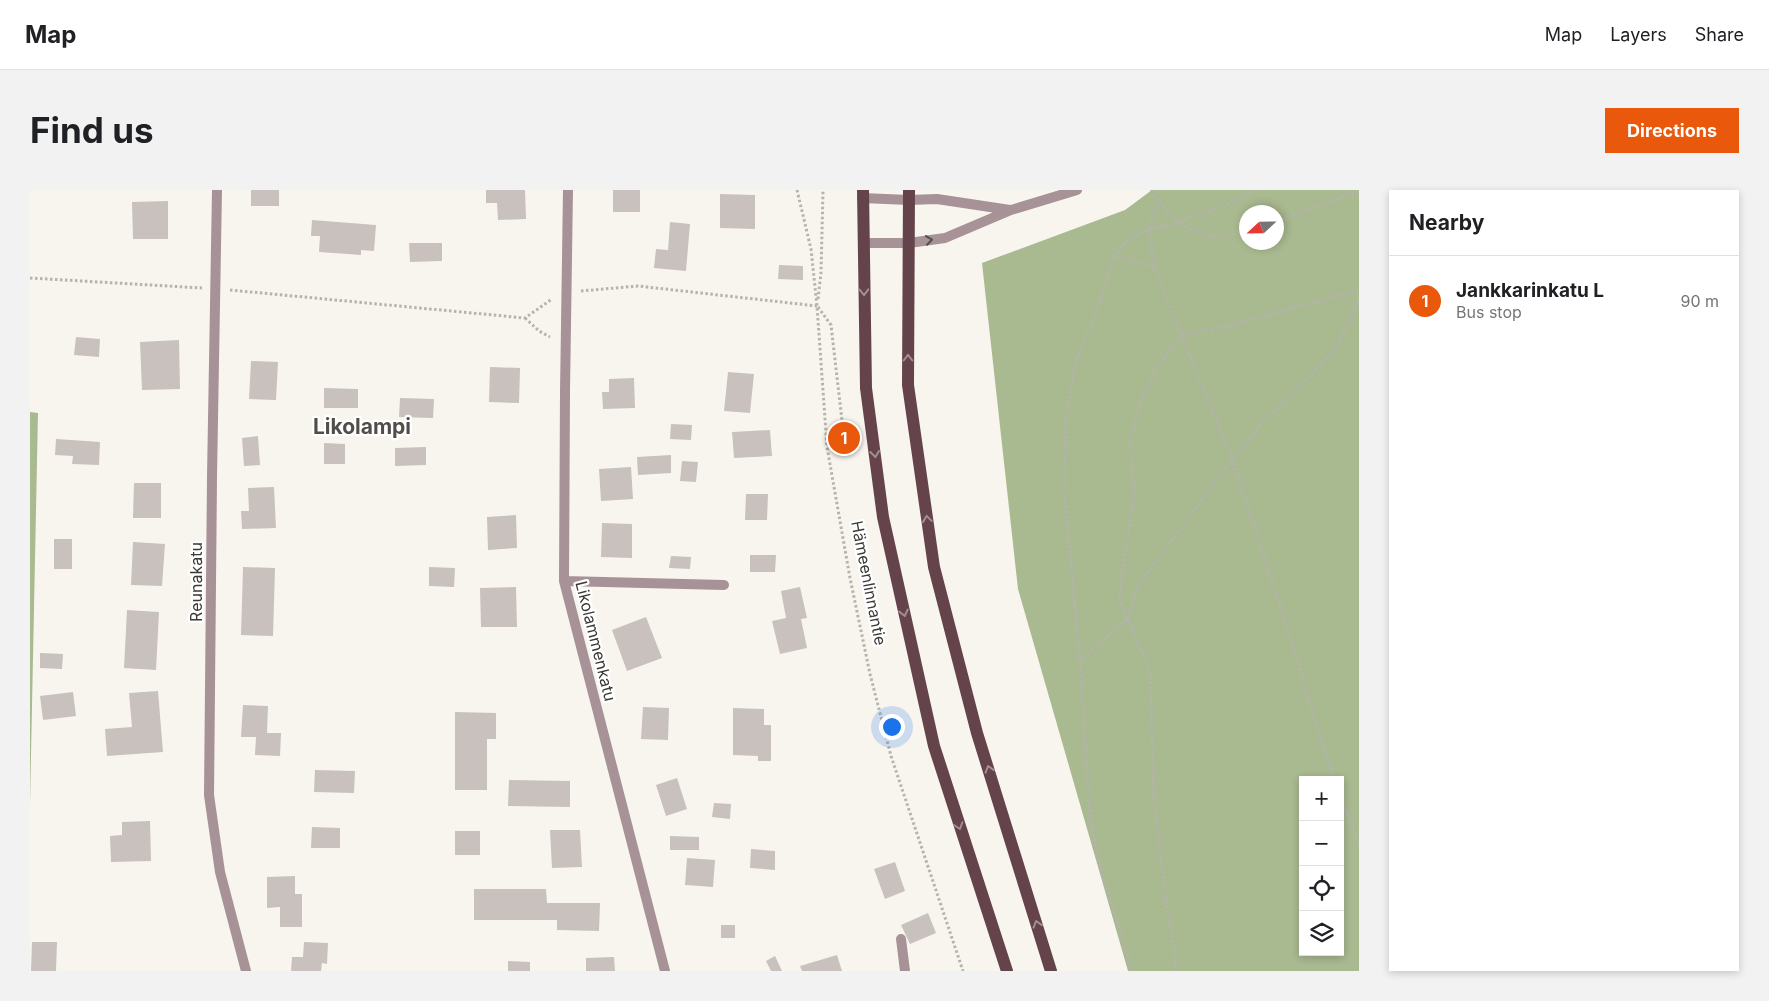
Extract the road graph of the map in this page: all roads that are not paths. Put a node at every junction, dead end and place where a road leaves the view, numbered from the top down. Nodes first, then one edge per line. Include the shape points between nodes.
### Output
1 (217, 190) edge
2 (568, 190) edge
3 (1077, 190) edge
4 (863, 194) edge
5 (909, 195) edge
6 (1011, 210) junction
7 (863, 243) junction
8 (909, 243) junction
9 (564, 581) junction
10 (724, 585) dead end
11 (901, 939) dead end
12 (246, 971) edge
13 (665, 971) edge
14 (905, 971) edge
15 (1007, 971) edge
16 (1051, 971) edge

1 - 12 street, Reunakatu via 209,795 220,872
2 - 9 street, Likolammenkatu
3 - 6 street
4 - 5 street
4 - 7 main road, Hämeenlinnantie
5 - 6 street
5 - 8 main road
8 -> 6 street via 944,238
7 - 8 street
7 -> 15 main road, Hämeenlinnantie via 866,388 883,517 934,746
16 -> 8 main road via 978,733 934,567 908,385
9 - 10 street
9 - 13 street, Likolammenkatu
11 - 14 street

